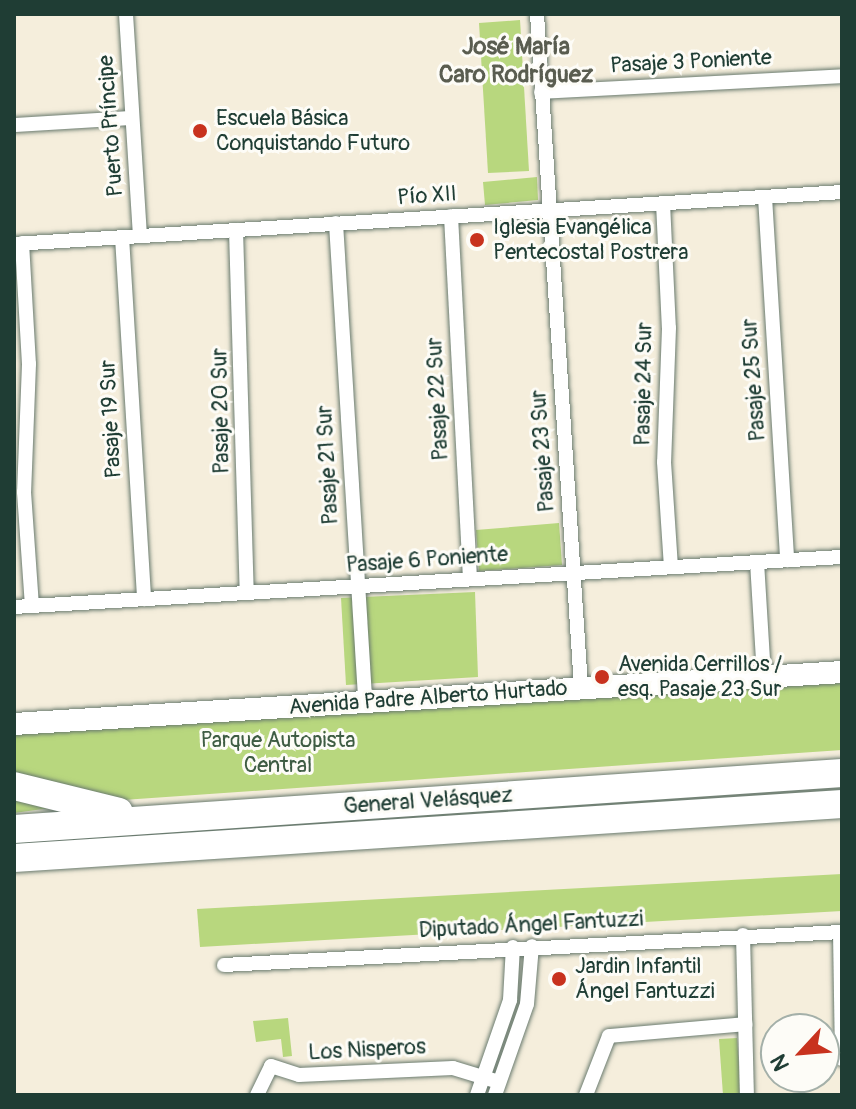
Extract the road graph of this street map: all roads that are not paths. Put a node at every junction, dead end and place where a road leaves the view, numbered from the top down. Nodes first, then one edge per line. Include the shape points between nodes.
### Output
1 (126, 14) edge
2 (537, 14) edge
3 (842, 76) edge
4 (541, 92) junction
5 (132, 118) junction
6 (14, 125) edge
7 (842, 192) edge
8 (765, 197) junction
9 (663, 203) junction
10 (549, 210) junction
11 (451, 216) junction
12 (336, 223) junction
13 (236, 230) junction
14 (140, 236) junction
15 (122, 237) junction
16 (18, 244) edge
17 (842, 557) edge
18 (787, 560) junction
19 (757, 562) junction
20 (671, 567) junction
21 (573, 573) junction
22 (470, 579) junction
23 (358, 586) junction
24 (247, 593) junction
25 (144, 599) junction
26 (32, 606) junction
27 (14, 607) edge
28 (842, 672) edge
29 (764, 677) junction
30 (581, 688) junction
31 (365, 703) junction
32 (14, 724) edge
33 (842, 773) edge
34 (14, 786) edge
35 (842, 804) edge
36 (175, 819) junction
37 (14, 829) edge
38 (14, 858) edge
39 (841, 932) edge
40 (743, 935) junction
41 (532, 946) junction
42 (513, 947) junction
43 (224, 965) dead end
44 (745, 1024) junction
45 (842, 1024) edge
46 (842, 1059) edge
47 (484, 1076) junction
48 (497, 1088) edge
49 (257, 1095) edge
50 (477, 1095) edge
51 (586, 1095) edge
52 (747, 1095) edge

1 - 5 street, Puerto Príncipe
2 - 4 street, Pasaje 23 Sur
3 - 4 street, Pasaje 3 Poniente
4 - 10 street, Pasaje 23 Sur
5 - 6 street
5 - 14 street, Puerto Príncipe
7 - 8 street, Pío XII
8 - 9 street, Pío XII
8 - 18 street, Pasaje 25 Sur
9 - 10 street, Pío XII
9 - 20 street, Pasaje 24 Sur via 669,328 664,462
10 - 11 street, Pío XII
10 - 21 street, Pasaje 23 Sur
11 - 12 street, Pío XII
11 - 22 street, Pasaje 22 Sur
12 - 13 street, Pío XII
12 - 23 street, Pasaje 21 Sur
13 - 14 street, Pío XII
13 - 24 street, Pasaje 20 Sur
14 - 15 street, Pío XII
15 - 16 street, Pío XII
15 - 25 street, Pasaje 19 Sur
16 - 26 street via 29,364 24,492
17 - 18 street, Pasaje 6 Poniente
18 - 19 street, Pasaje 6 Poniente
19 - 20 street, Pasaje 6 Poniente
19 - 29 street
20 - 21 street, Pasaje 6 Poniente
21 - 22 street, Pasaje 6 Poniente
21 - 30 street, Pasaje 23 Sur
22 - 23 street, Pasaje 6 Poniente
23 - 24 street, Pasaje 6 Poniente
23 - 31 street, Pasaje 21 Sur
24 - 25 street, Pasaje 6 Poniente
25 - 26 street, Pasaje 6 Poniente
26 - 27 street, Pasaje 6 Poniente
28 - 29 street, Avenida Padre Alberto Hurtado
29 - 30 street, Avenida Padre Alberto Hurtado
30 - 31 street, Avenida Padre Alberto Hurtado
31 - 32 street, Avenida Padre Alberto Hurtado
33 - 36 highway, General Velásquez
34 - 36 highway via 69,803
35 - 38 highway, General Velásquez
36 - 37 highway, General Velásquez
39 - 40 street, Diputado Ángel Fantuzzi
39 - 45 street
40 - 41 street, Diputado Ángel Fantuzzi
40 - 44 street
41 - 42 street, Diputado Ángel Fantuzzi
41 - 48 street via 527,1004
42 - 43 street, Diputado Ángel Fantuzzi
42 - 47 street via 510,1000
44 - 51 street via 609,1036
44 - 52 street
45 - 46 street
47 - 48 street, Los Nisperos
47 - 49 street, Los Nisperos via 443,1067 291,1075 271,1066
47 - 50 street

